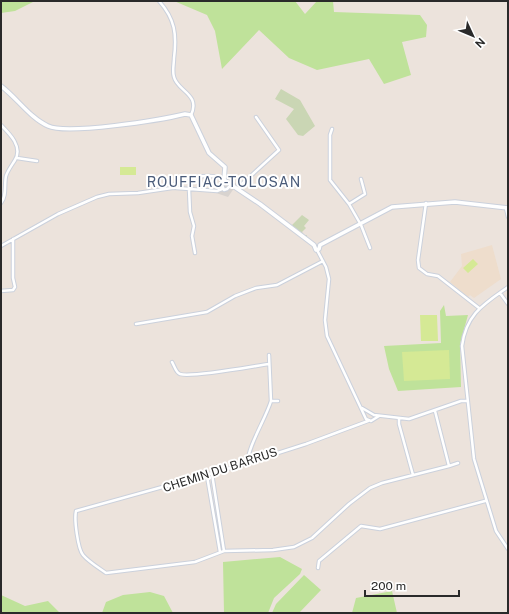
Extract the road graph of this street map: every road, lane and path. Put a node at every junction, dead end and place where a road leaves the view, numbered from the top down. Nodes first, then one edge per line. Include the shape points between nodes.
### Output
1 (159, 1) edge
2 (1, 86) edge
3 (191, 115) junction
4 (256, 117) dead end
5 (1, 125) edge
6 (332, 130) dead end
7 (16, 158) junction
8 (37, 161) dead end
9 (361, 179) dead end
10 (224, 180) junction
11 (231, 184) junction
12 (175, 187) junction
13 (222, 189) junction
14 (239, 189) junction
15 (189, 190) junction
16 (1, 203) edge
17 (426, 203) junction
18 (349, 204) junction
19 (507, 208) edge
20 (508, 217) edge
21 (360, 223) junction
22 (13, 239) junction
23 (314, 245) junction
24 (1, 246) edge
25 (320, 246) junction
26 (370, 248) dead end
27 (317, 250) junction
28 (194, 253) dead end
29 (323, 261) junction
30 (508, 287) edge
31 (1, 291) edge
32 (500, 293) junction
33 (508, 304) edge
34 (479, 308) junction
35 (136, 324) dead end
36 (269, 355) dead end
37 (172, 362) dead end
38 (269, 364) junction
39 (271, 401) junction
40 (278, 401) dead end
41 (467, 401) junction
42 (360, 406) junction
43 (435, 411) junction
44 (370, 414) junction
45 (379, 416) junction
46 (365, 417) junction
47 (399, 418) junction
48 (373, 419) junction
49 (368, 421) junction
50 (362, 423) junction
51 (248, 462) junction
52 (458, 463) dead end
53 (449, 466) junction
54 (212, 474) junction
55 (412, 475) junction
56 (207, 476) junction
57 (485, 500) junction
58 (508, 549) edge
59 (224, 550) junction
60 (220, 552) junction
61 (318, 568) dead end

1 - 3 street via 173,22 173,75 178,86 190,94 193,107
2 - 3 street via 40,121 59,129 112,126
3 - 10 street via 209,153 225,167
4 - 14 street via 279,150
5 - 7 street via 16,144
6 - 18 street via 330,180
7 - 8 street
7 - 16 street via 7,173
9 - 18 street via 365,194
10 - 11 street
10 - 12 street via 220,177 185,178
10 - 13 street
11 - 13 street via 227,189
11 - 14 street
12 - 15 street
12 - 22 street via 103,195 58,214
13 - 15 street
14 - 23 street
15 - 28 street via 190,212 194,226
17 - 19 street via 455,202
17 - 21 street via 392,206
17 - 34 street via 419,268 427,274 438,276
18 - 21 street
19 - 20 street
21 - 25 street
21 - 26 street
22 - 24 street
22 - 31 street via 15,287 13,290
23 - 25 street
23 - 27 street via 314,249
25 - 27 street
27 - 29 street
29 - 35 street via 277,284 235,296 207,312
29 - 42 street via 330,284 326,313 327,336
30 - 32 street
32 - 33 street
32 - 34 street
34 - 41 street via 469,323 463,340
36 - 38 street
37 - 38 street via 180,375
38 - 39 street
39 - 40 street
39 - 51 street via 249,452
41 - 43 street
41 - 57 street via 472,453
42 - 44 street
42 - 46 street
43 - 47 street via 413,418
43 - 53 street
44 - 45 street
44 - 46 street
44 - 48 street
45 - 47 street
45 - 48 street, CHEMIN DU BARRUS
46 - 49 street
46 - 50 street
47 - 55 street
48 - 49 street, CHEMIN DU BARRUS
49 - 50 street, CHEMIN DU BARRUS
50 - 51 street, CHEMIN DU BARRUS
51 - 54 street, CHEMIN DU BARRUS
52 - 53 street
53 - 55 street
54 - 56 street, CHEMIN DU BARRUS
54 - 59 street
55 - 59 street via 370,488 312,538 294,547 273,550
56 - 60 street
56 - 60 street, CHEMIN DU BARRUS via 76,511 76,527 83,555 106,573 195,562
57 - 58 street via 496,531
57 - 61 street via 380,529 361,526 319,560
59 - 60 street

